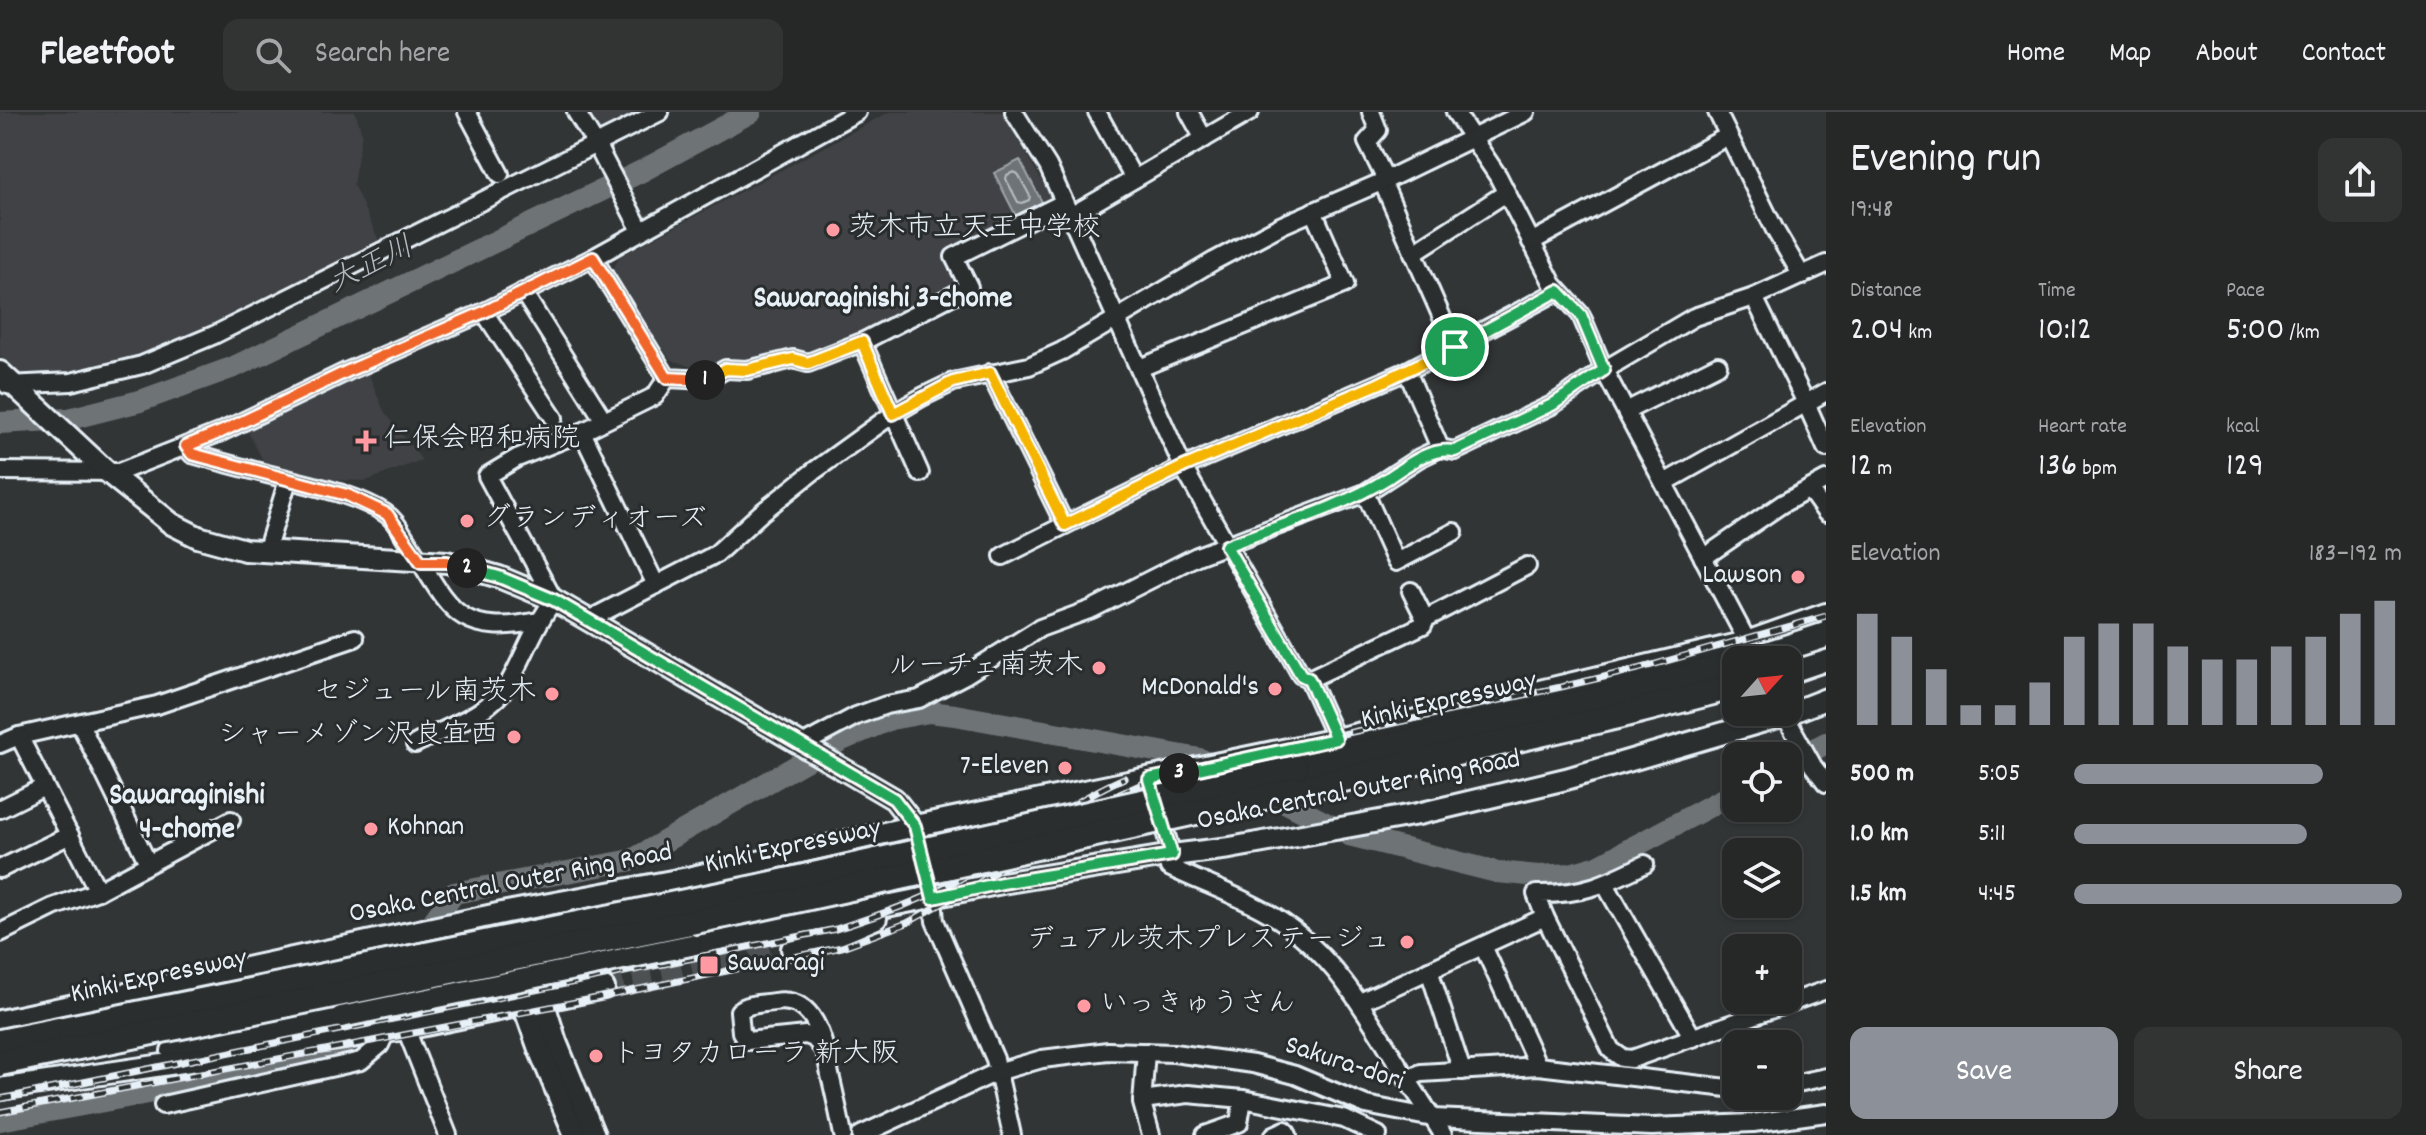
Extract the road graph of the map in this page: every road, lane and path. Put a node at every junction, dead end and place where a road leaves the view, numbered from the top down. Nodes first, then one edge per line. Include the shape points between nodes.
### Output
1 (467, 112) edge
2 (576, 112) edge
3 (660, 112) edge
4 (857, 112) edge
5 (1014, 112) edge
6 (1097, 112) edge
7 (1189, 112) edge
8 (1250, 112) edge
9 (1371, 112) edge
10 (1455, 112) edge
11 (1526, 112) edge
12 (1717, 112) edge
13 (1728, 136) junction
14 (1204, 139) junction
15 (1471, 139) junction
16 (597, 146) junction
17 (500, 174) dead end
18 (1134, 179) junction
19 (1384, 180) junction
20 (1506, 193) junction
21 (1066, 210) junction
22 (1313, 211) junction
23 (641, 231) junction
24 (1531, 242) junction
25 (1413, 253) junction
26 (593, 258) junction
27 (1826, 264) edge
28 (1802, 276) junction
29 (1558, 291) junction
30 (523, 292) junction
31 (1754, 297) junction
32 (484, 312) junction
33 (1117, 317) junction
34 (862, 342) junction
35 (1455, 347) junction
36 (1718, 365) dead end
37 (1140, 368) junction
38 (1604, 370) junction
39 (1407, 371) junction
40 (990, 373) junction
41 (667, 378) junction
42 (5, 381) edge
43 (1826, 392) edge
44 (1806, 403) junction
45 (1626, 411) junction
46 (893, 414) junction
47 (554, 418) dead end
48 (603, 419) junction
49 (582, 432) junction
50 (186, 446) junction
51 (1440, 448) junction
52 (1826, 448) edge
53 (102, 467) junction
54 (1183, 467) junction
55 (0, 471) edge
56 (920, 473) dead end
57 (288, 480) junction
58 (1826, 480) edge
59 (1664, 483) junction
60 (1809, 489) junction
61 (1365, 493) junction
62 (1826, 513) edge
63 (1065, 525) junction
64 (1454, 532) dead end
65 (1226, 546) junction
66 (266, 552) junction
67 (1003, 556) dead end
68 (1703, 558) junction
69 (421, 562) junction
70 (1527, 566) dead end
71 (656, 585) junction
72 (1411, 591) dead end
73 (554, 600) junction
74 (1826, 614) edge
75 (1425, 619) junction
76 (588, 620) junction
77 (539, 621) junction
78 (1826, 635) edge
79 (355, 638) dead end
80 (1743, 646) edge
81 (1766, 646) edge
82 (1785, 646) edge
83 (1826, 658) edge
84 (1722, 661) edge
85 (1722, 663) edge
86 (1802, 666) edge
87 (1309, 679) junction
88 (1722, 690) edge
89 (1826, 699) edge
90 (1802, 707) edge
91 (80, 724) junction
92 (1741, 726) edge
93 (1791, 726) edge
94 (19, 736) junction
95 (1336, 739) junction
96 (0, 744) edge
97 (415, 744) dead end
98 (804, 747) junction
99 (1149, 779) junction
100 (1826, 783) edge
101 (44, 787) junction
102 (0, 809) edge
103 (231, 820) dead end
104 (915, 826) junction
105 (70, 835) junction
106 (1172, 855) junction
107 (148, 863) junction
108 (1645, 864) dead end
109 (0, 869) edge
110 (1605, 884) junction
111 (98, 891) junction
112 (925, 899) junction
113 (507, 912) junction
114 (1545, 917) junction
115 (0, 933) edge
116 (1483, 946) junction
117 (792, 949) tunnel mouth
118 (1429, 970) junction
119 (604, 988) tunnel mouth
120 (1826, 990) edge
121 (1360, 1002) junction
122 (533, 1004) junction
123 (0, 1021) edge
124 (396, 1031) junction
125 (1693, 1038) junction
126 (0, 1042) edge
127 (825, 1051) junction
128 (1146, 1052) junction
129 (0, 1063) edge
130 (1538, 1066) junction
131 (1462, 1071) junction
132 (997, 1072) junction
133 (1826, 1077) edge
134 (1407, 1079) junction
135 (1802, 1082) edge
136 (1722, 1087) edge
137 (0, 1088) edge
138 (1243, 1099) junction
139 (1142, 1100) junction
140 (163, 1105) dead end
141 (1826, 1113) edge
142 (1433, 1118) junction
143 (1242, 1129) edge
144 (448, 1135) edge
145 (575, 1135) edge
146 (594, 1135) edge
147 (843, 1135) edge
148 (861, 1135) edge
149 (1012, 1135) edge
150 (1151, 1135) edge
151 (1205, 1135) edge
152 (1274, 1135) edge
153 (1288, 1135) edge
154 (1378, 1135) edge
155 (1443, 1135) edge

1 - 17 street
2 - 16 street
3 - 16 street
4 - 23 street
5 - 21 street via 1048,166
6 - 18 street
7 - 14 street
8 - 14 street
9 - 19 street via 1378,130 1367,142
10 - 15 street
11 - 15 street
12 - 13 street
13 - 24 street
13 - 28 street
14 - 18 street
15 - 19 street
15 - 20 street
16 - 23 street
16 - 42 street via 214,335 142,365 71,382
18 - 21 street
19 - 22 street
19 - 25 street
20 - 24 street
20 - 25 street
21 - 33 street
21 - 34 street via 954,257 969,287
22 - 33 street
22 - 37 street via 1345,284
23 - 26 street
24 - 29 street
25 - 35 street
26 - 30 street
26 - 41 street
27 - 28 street
28 - 31 street
29 - 35 street
29 - 38 street via 1581,315
30 - 32 street
30 - 48 street
31 - 38 street via 1694,317
31 - 44 street
32 - 47 street
32 - 50 street
33 - 37 street
33 - 40 street via 1029,366
34 - 41 street via 808,363 793,359 747,370 726,369 706,380
34 - 46 street
35 - 39 street
36 - 45 street
37 - 54 street
38 - 45 street
38 - 51 street via 1552,405 1455,451
39 - 51 street
39 - 54 street
40 - 46 street via 953,382
40 - 63 street
41 - 48 street via 655,396
42 - 53 main road
43 - 44 street
44 - 52 street
44 - 59 street
45 - 59 street
46 - 56 street
46 - 71 street via 792,488 716,554
48 - 49 street
49 - 71 street
49 - 73 street via 487,476
50 - 53 street via 119,472
50 - 57 street via 192,454
51 - 61 street
53 - 55 street
53 - 66 main road via 172,524 234,549
54 - 63 street
54 - 65 street
57 - 66 street
57 - 69 street via 347,495 387,514
58 - 60 street
59 - 68 street
60 - 62 street
60 - 68 street
61 - 64 street via 1396,562
61 - 65 street
63 - 67 street
65 - 87 street via 1301,675
65 - 98 street via 1040,628 919,699 856,716
66 - 69 main road
68 - 80 street
69 - 73 main road via 447,562
69 - 77 street via 444,602 465,619 487,626
70 - 75 street
71 - 76 street
72 - 75 street
73 - 76 main road
73 - 77 street
74 - 81 main road, Osaka Central Outer Ring Road
75 - 87 street via 1423,625
76 - 98 main road
77 - 97 street via 507,685 484,708
78 - 82 highway, Kinki Expressway, bridge
79 - 91 street via 157,705
83 - 86 highway
84 - 95 main road, Osaka Central Outer Ring Road
85 - 126 highway, Kinki Expressway, bridge via 1614,695 759,887
87 - 95 street
88 - 129 highway, Kinki Expressway, bridge via 764,907
89 - 90 main road, Osaka Central Outer Ring Road
91 - 94 street
91 - 107 street
92 - 106 main road, Osaka Central Outer Ring Road via 1566,779 1418,814
93 - 100 street
94 - 96 street
94 - 101 street
95 - 99 main road, Osaka Central Outer Ring Road
98 - 104 main road via 894,799
99 - 104 main road, Osaka Central Outer Ring Road
99 - 106 street
101 - 102 street
101 - 105 street
103 - 107 street
104 - 112 main road
104 - 113 main road, Osaka Central Outer Ring Road via 688,878
105 - 109 street
105 - 111 street
106 - 112 main road, Osaka Central Outer Ring Road
106 - 121 street via 1169,867 1239,897 1314,946
107 - 111 street
108 - 110 street
110 - 114 street via 1536,894
110 - 125 street
111 - 115 street
112 - 117 main road
112 - 132 street
112 - 137 main road, Osaka Central Outer Ring Road, bridge
113 - 122 main road via 526,944
113 - 123 main road, Osaka Central Outer Ring Road
114 - 116 street
114 - 125 street via 1611,1050 1632,1059
116 - 118 street
116 - 130 street
118 - 121 street
118 - 131 street
119 - 122 main road
120 - 125 street
121 - 134 street
122 - 124 main road
122 - 145 main road
122 - 146 main road via 556,1042
124 - 137 main road
124 - 140 street via 361,1061
124 - 144 street
127 - 127 street via 806,1035 747,1041 739,1011 785,1000 798,1004 815,1021
127 - 147 street
128 - 132 street, Sakura-dori via 1068,1054
128 - 139 street
128 - 142 street, Sakura-dori via 1253,1064 1366,1105
130 - 131 street
130 - 136 street
131 - 134 street
132 - 148 street, Sakura-dori
132 - 149 street
133 - 135 street
134 - 142 street
138 - 139 street via 1188,1094
138 - 143 street
138 - 154 street via 1344,1119
139 - 150 street
141 - 142 street, Sakura-dori via 1753,1123 1652,1127
142 - 155 street
143 - 151 street
152 - 153 street via 1285,1130

